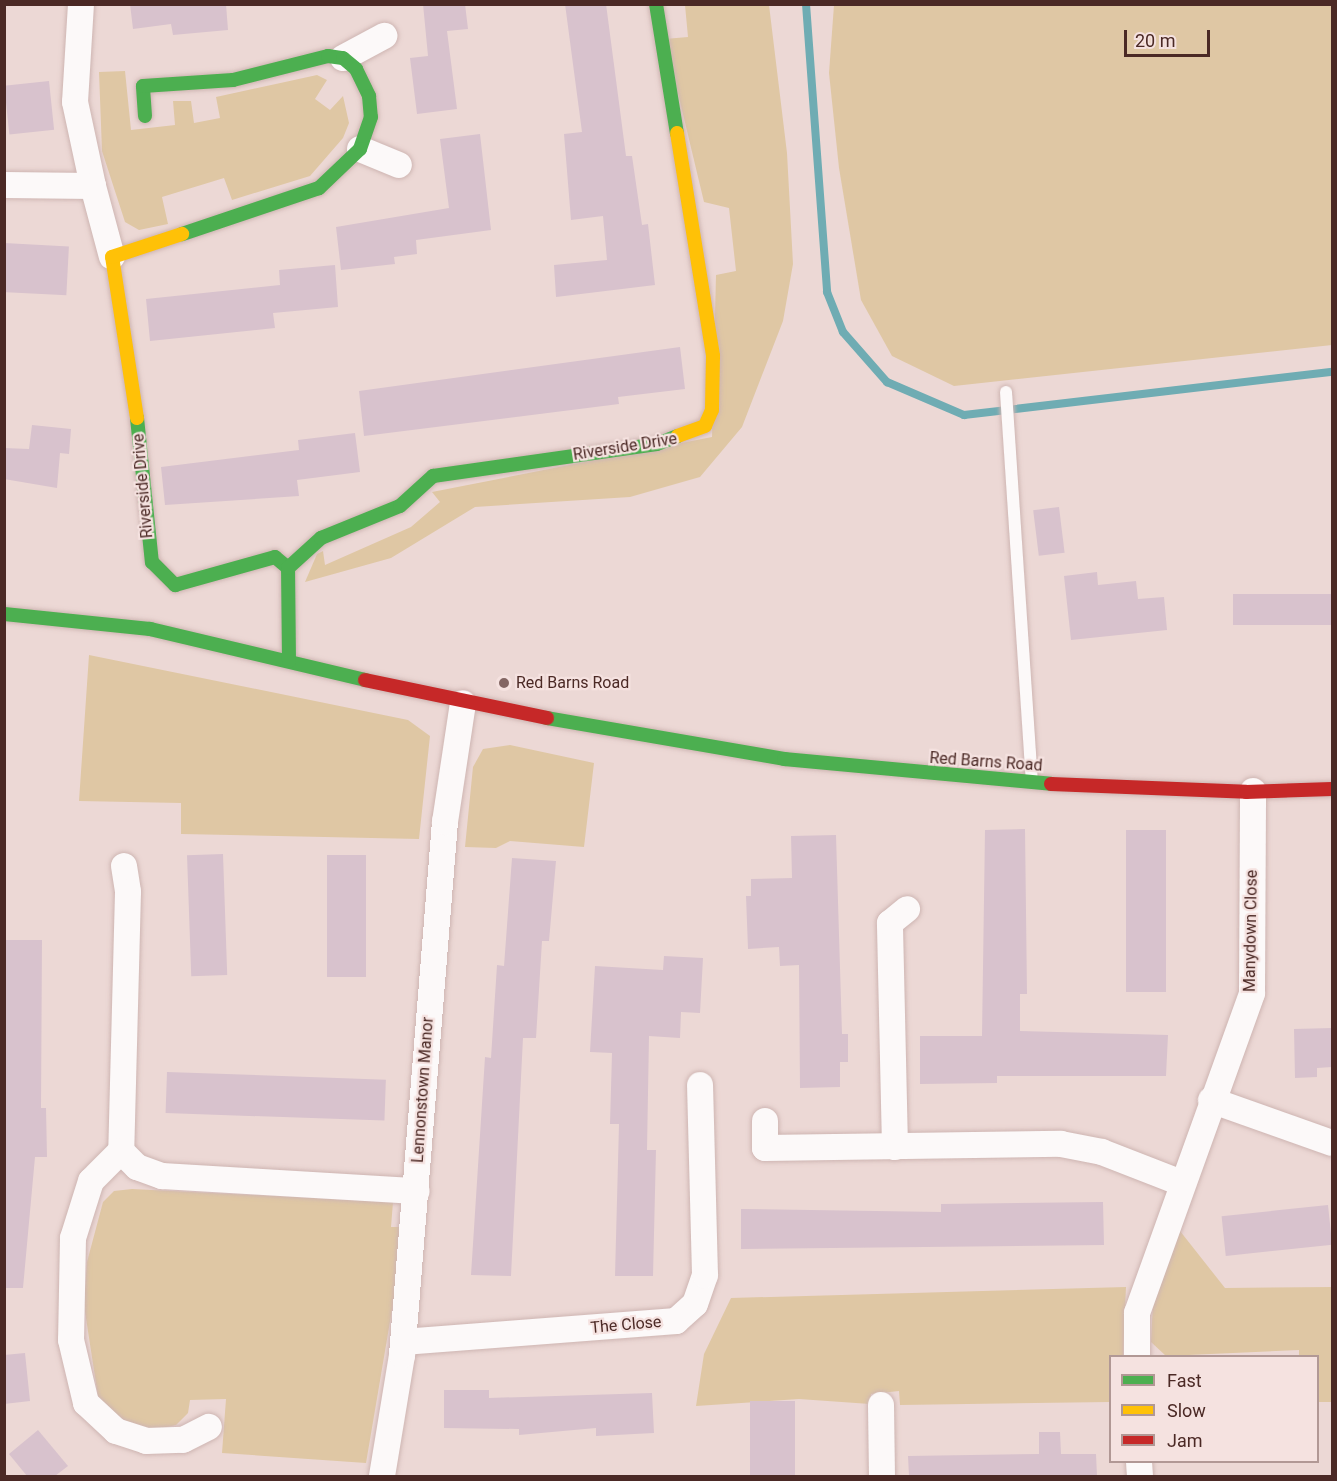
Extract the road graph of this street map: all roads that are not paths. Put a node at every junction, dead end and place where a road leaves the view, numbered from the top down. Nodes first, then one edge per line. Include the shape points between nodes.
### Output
1 (81, 4) edge
2 (656, 4) edge
3 (384, 36) dead end
4 (343, 58) junction
5 (145, 116) dead end
6 (360, 149) junction
7 (399, 165) dead end
8 (4, 185) edge
9 (93, 186) junction
10 (112, 257) junction
11 (1006, 392) dead end
12 (288, 568) junction
13 (4, 614) edge
14 (289, 661) junction
15 (463, 703) junction
16 (1032, 782) junction
17 (1332, 789) edge
18 (1253, 791) junction
19 (124, 866) dead end
20 (907, 909) dead end
21 (700, 1085) dead end
22 (1211, 1100) junction
23 (765, 1121) dead end
24 (1332, 1143) edge
25 (895, 1147) junction
26 (121, 1151) junction
27 (1179, 1182) junction
28 (417, 1191) junction
29 (403, 1342) junction
30 (1137, 1355) edge
31 (881, 1405) dead end
32 (209, 1427) dead end
33 (382, 1476) edge
34 (882, 1476) edge

1 - 9 street, Riverside Drive via 75,102
2 - 12 street, Riverside Drive via 661,58 692,203 713,356 712,410 705,426 657,444 433,476 400,506 321,538
3 - 4 street
4 - 5 street via 328,56 233,80 143,86
4 - 6 street via 356,69 369,96 371,117
6 - 7 street
6 - 10 street via 319,188
8 - 9 street
9 - 10 street, Riverside Drive
10 - 12 street, Riverside Drive via 131,357 152,562 175,585 275,557
11 - 16 lane
12 - 14 street
13 - 14 street, Red Barns Road via 150,629
14 - 15 street, Red Barns Road
15 - 16 street, Red Barns Road via 784,759
15 - 28 street, Lennonstown Manor via 445,822
16 - 18 street, Red Barns Road
17 - 18 street, Red Barns Road
18 - 22 street, Manydown Close via 1252,993
19 - 26 street via 128,892
20 - 25 street via 890,923
21 - 29 street, The Close via 705,1275 695,1304 676,1321
22 - 24 street via 1291,1133
22 - 27 street, Manydown Close
23 - 25 street via 765,1148
25 - 27 street via 1061,1144 1102,1152
26 - 28 street via 137,1167 162,1176
26 - 32 street via 91,1181 73,1238 72,1340 86,1403 116,1431 146,1441 183,1440
27 - 30 street, Manydown Close via 1137,1313
28 - 29 street, Lennonstown Manor
29 - 33 street, Lennonstown Manor
31 - 34 street

